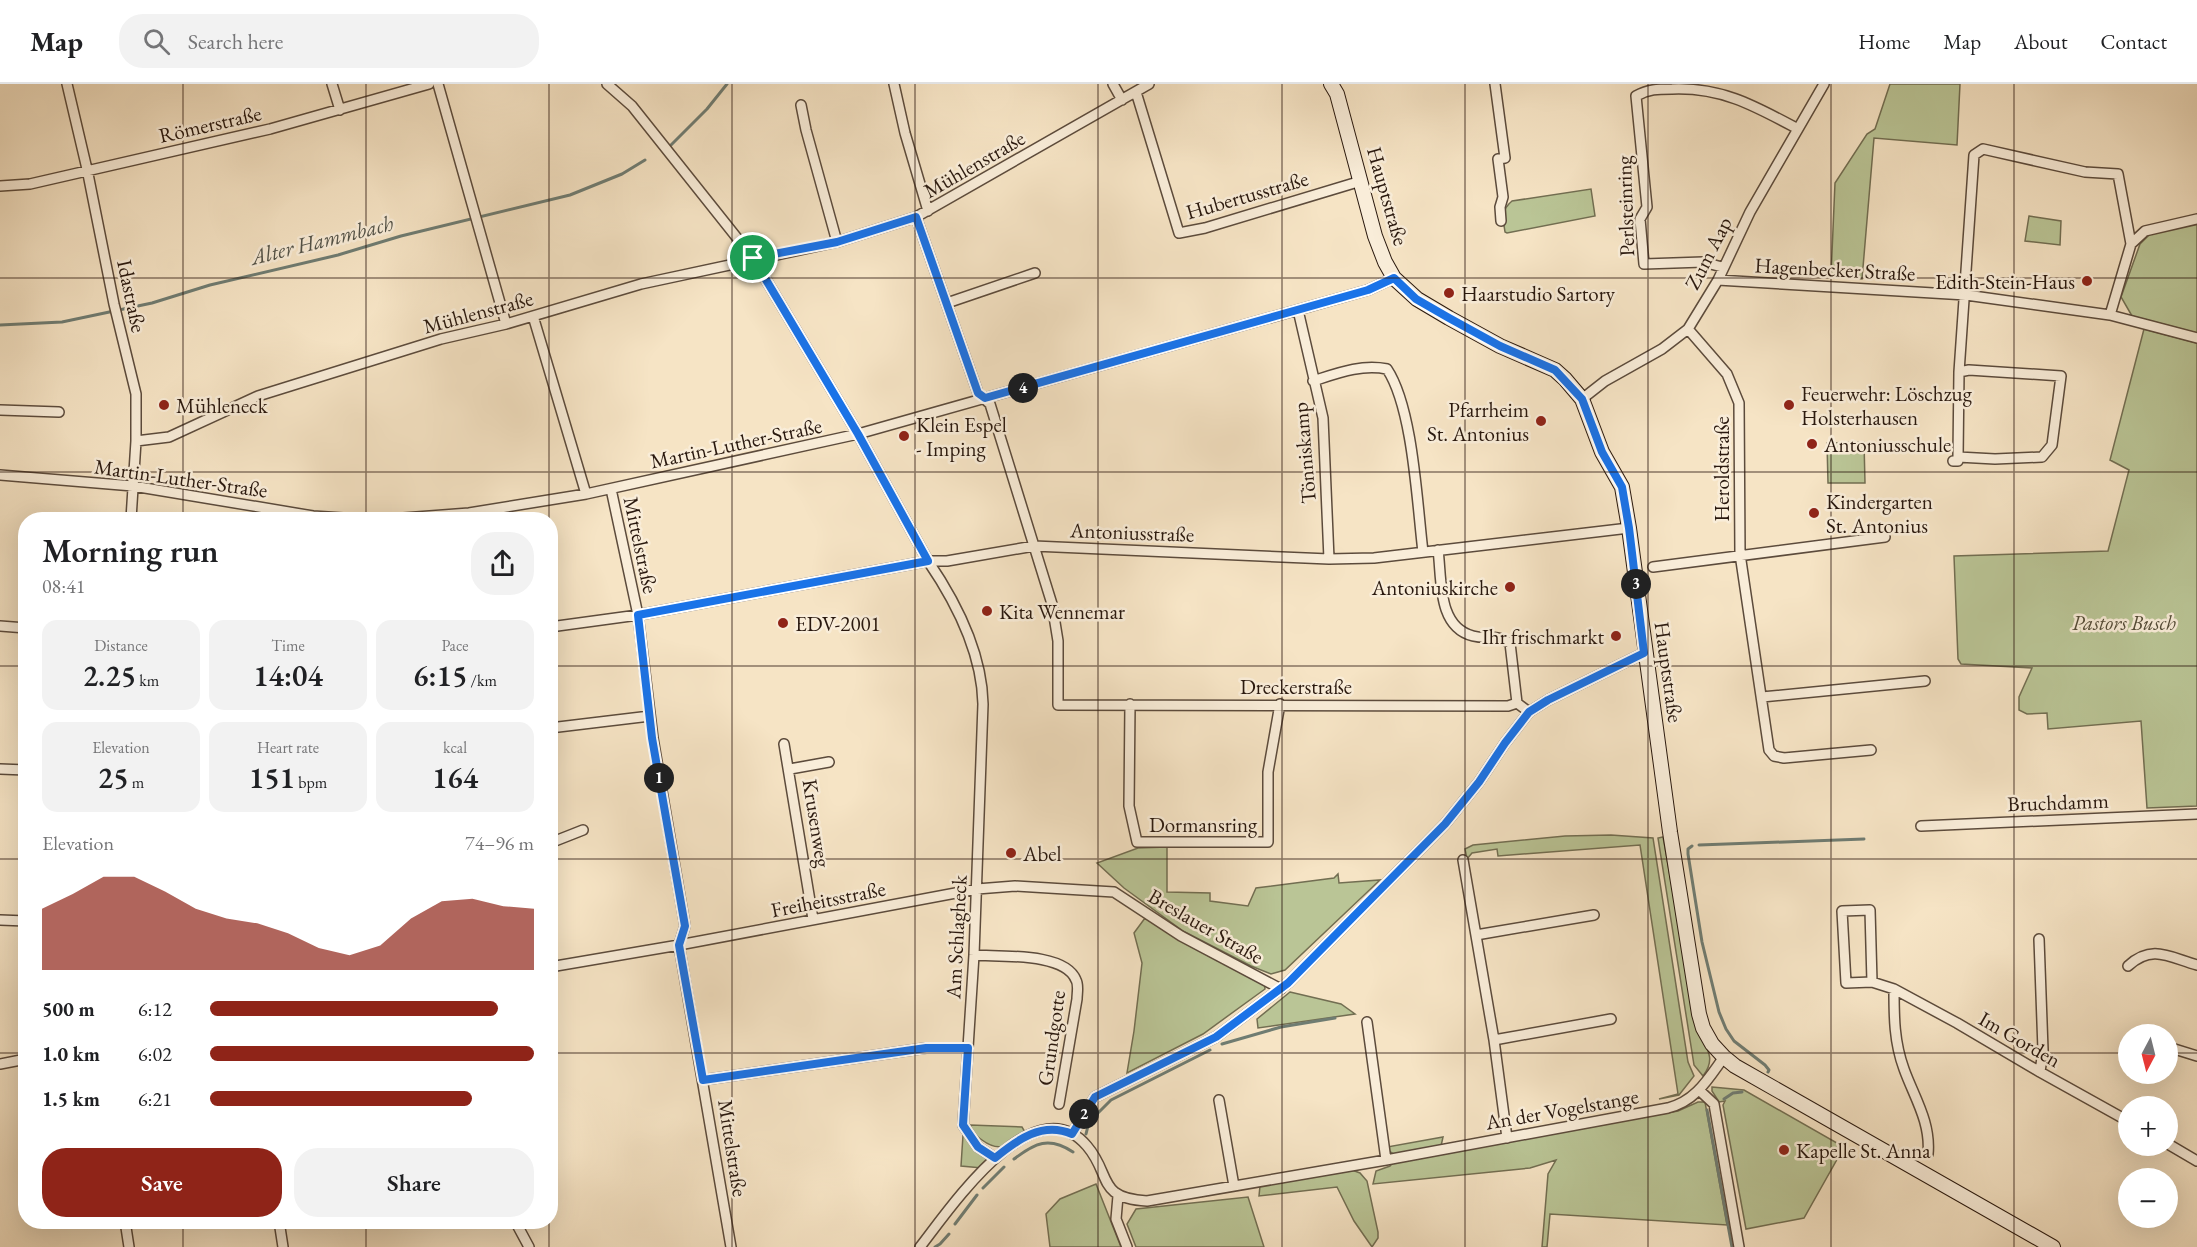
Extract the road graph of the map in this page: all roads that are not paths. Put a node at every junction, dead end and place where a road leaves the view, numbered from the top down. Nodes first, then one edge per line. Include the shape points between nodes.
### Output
1 (67, 84) edge
2 (332, 84) edge
3 (429, 84) edge
4 (438, 84) edge
5 (607, 84) edge
6 (894, 84) edge
7 (1113, 84) edge
8 (1149, 84) edge
9 (1331, 84) edge
10 (1495, 84) edge
11 (1824, 84) edge
12 (1136, 92) junction
13 (1122, 100) junction
14 (801, 105) dead end
15 (340, 110) junction
16 (1798, 129) junction
17 (87, 169) junction
18 (1361, 181) junction
19 (0, 186) edge
20 (928, 211) junction
21 (916, 217) junction
22 (2197, 219) edge
23 (1501, 221) dead end
24 (837, 242) junction
25 (2132, 244) junction
26 (753, 258) junction
27 (1722, 267) junction
28 (1035, 273) dead end
29 (1394, 278) junction
30 (1718, 280) junction
31 (1966, 295) junction
32 (946, 303) junction
33 (1298, 310) junction
34 (2110, 315) junction
35 (533, 316) junction
36 (506, 324) junction
37 (1688, 329) junction
38 (2197, 338) edge
39 (1959, 372) junction
40 (1313, 381) junction
41 (985, 398) junction
42 (1582, 399) junction
43 (0, 410) edge
44 (59, 412) dead end
45 (858, 434) junction
46 (136, 441) junction
47 (0, 475) edge
48 (133, 486) junction
49 (611, 489) junction
50 (586, 494) junction
51 (131, 512) edge
52 (289, 512) edge
53 (476, 512) edge
54 (1629, 528) junction
55 (1885, 537) dead end
56 (1034, 546) junction
57 (1438, 550) junction
58 (1423, 552) junction
59 (1740, 554) junction
60 (1329, 559) junction
61 (928, 561) junction
62 (1653, 567) dead end
63 (638, 615) junction
64 (0, 626) edge
65 (558, 626) edge
66 (18, 627) edge
67 (1644, 653) junction
68 (1925, 681) dead end
69 (1762, 697) junction
70 (1517, 703) junction
71 (1130, 704) junction
72 (1280, 704) junction
73 (1529, 712) junction
74 (650, 716) junction
75 (558, 727) edge
76 (784, 744) dead end
77 (1871, 750) dead end
78 (829, 762) dead end
79 (0, 769) edge
80 (790, 769) junction
81 (18, 770) edge
82 (2197, 814) edge
83 (1921, 826) dead end
84 (583, 830) dead end
85 (558, 840) edge
86 (1463, 860) dead end
87 (977, 889) junction
88 (1114, 892) joint
89 (1594, 915) dead end
90 (0, 920) edge
91 (813, 920) junction
92 (18, 921) edge
93 (1476, 935) junction
94 (2039, 939) dead end
95 (679, 945) junction
96 (974, 955) junction
97 (2197, 965) edge
98 (2128, 966) dead end
99 (558, 967) edge
100 (1872, 982) junction
101 (1281, 989) junction
102 (1894, 989) junction
103 (1611, 1019) dead end
104 (1367, 1022) dead end
105 (1494, 1040) junction
106 (968, 1048) junction
107 (2178, 1050) edge
108 (2197, 1056) edge
109 (1724, 1058) junction
110 (18, 1061) edge
111 (0, 1064) edge
112 (2040, 1072) junction
113 (703, 1080) junction
114 (1700, 1090) junction
115 (1219, 1100) dead end
116 (1059, 1104) dead end
117 (2118, 1115) edge
118 (1072, 1134) junction
119 (1507, 1138) junction
120 (2178, 1150) edge
121 (1928, 1154) dead end
122 (995, 1158) junction
123 (1386, 1160) junction
124 (2197, 1161) edge
125 (1234, 1186) junction
126 (1118, 1196) junction
127 (126, 1229) edge
128 (281, 1229) edge
129 (519, 1229) edge
130 (129, 1247) edge
131 (284, 1247) edge
132 (529, 1247) edge
133 (731, 1247) edge
134 (920, 1247) edge
135 (1127, 1247) edge
136 (1739, 1247) edge
137 (2053, 1247) edge

1 - 17 street, Idastraße
2 - 15 street
3 - 15 street, Römerstraße
4 - 36 street
5 - 26 street via 632,106
6 - 20 street
7 - 13 street
8 - 12 street, Mühlenstraße
9 - 18 main road, Hauptstraße
10 - 23 street via 1505,158 1497,159 1503,197
11 - 16 street, Zum Aap
12 - 13 street, Mühlenstraße
12 - 18 street, Hubertusstraße via 1179,233
13 - 20 street, Mühlenstraße
14 - 24 street
15 - 17 street, Römerstraße via 260,132
16 - 27 street, Zum Aap
16 - 27 street, Perlsteinring via 1735,97 1694,88 1647,90 1636,96 1647,207 1640,219 1644,264 1702,261
17 - 19 street, Römerstraße via 30,184
17 - 46 street, Idastraße via 136,394
18 - 29 main road, Hauptstraße via 1380,250
20 - 21 street, Mühlenstraße
21 - 24 street, Mühlenstraße
21 - 32 street
22 - 25 street via 2145,231
24 - 26 street, Mühlenstraße
25 - 31 street via 2118,174 2085,172 1983,149 1974,155
25 - 34 street
26 - 35 street, Mühlenstraße via 641,284
26 - 45 street
27 - 30 street, Zum Aap
28 - 32 street
29 - 33 street, Martin-Luther-Straße via 1368,290
29 - 42 main road, Hauptstraße via 1416,299 1449,318 1555,370
30 - 31 street, Hagenbecker Straße
30 - 37 street, Zum Aap
31 - 34 street, Hagenbecker Straße
31 - 39 street
32 - 41 street via 978,393
33 - 40 street, Tönniskamp
33 - 41 street, Martin-Luther-Straße
34 - 38 street, Hagenbecker Straße
35 - 36 street, Mühlenstraße
35 - 50 street
36 - 46 street, Mühlenstraße via 441,339 258,396 169,437
37 - 42 street, Zum Aap
37 - 59 street, Heroldstraße via 1727,374 1739,403
39 - 39 street via 1956,459 2042,457 2052,445 2061,376
40 - 58 street via 1373,366 1387,369 1396,382 1410,438
40 - 60 street, Tönniskamp via 1323,418
41 - 45 street, Martin-Luther-Straße
41 - 56 street
42 - 54 main road, Hauptstraße via 1602,452 1622,487
43 - 44 street
45 - 49 street, Martin-Luther-Straße
45 - 61 street
46 - 48 street, Idastraße
47 - 48 street, Martin-Luther-Straße
48 - 51 street, Idastraße
48 - 52 street, Martin-Luther-Straße
49 - 50 street, Martin-Luther-Straße
49 - 63 street, Mittelstraße
50 - 53 street, Martin-Luther-Straße
54 - 57 street, Antoniusstraße
54 - 67 main road, Hauptstraße
55 - 59 street
56 - 60 street, Antoniusstraße
56 - 61 street, Antoniusstraße
56 - 71 street, Dreckerstraße via 1052,603 1058,705
57 - 58 street, Antoniusstraße
57 - 70 street via 1443,604 1449,619 1473,636 1498,637 1510,644
58 - 60 street, Antoniusstraße
59 - 62 street
59 - 69 street, Heroldstraße
61 - 63 street, Antoniusstraße
61 - 87 street, Am Schlagheck via 959,616 978,669 983,704
63 - 65 street, Antoniusstraße
63 - 74 street, Mittelstraße
64 - 66 street
67 - 73 street
67 - 109 main road, Hauptstraße via 1699,1014 1707,1036
68 - 69 street
69 - 77 street, Heroldstraße via 1769,750 1774,756
70 - 72 street, Dreckerstraße
70 - 73 street
71 - 72 street, Dreckerstraße
71 - 72 street, Dormansring via 1130,806 1137,842 1269,842 1268,772
73 - 101 street via 1445,824
74 - 75 street
74 - 95 street, Mittelstraße via 685,926
76 - 80 street, Krusenweg
78 - 80 street, Krusenweg
79 - 81 street
80 - 91 street, Krusenweg
82 - 83 street, Bruchdamm
84 - 85 street
86 - 93 street
87 - 88 street, Freiheitsstraße via 1015,886
87 - 91 street, Freiheitsstraße
87 - 96 street, Am Schlagheck
88 - 101 street, Breslauer Straße via 1180,936
89 - 93 street
90 - 92 street
91 - 95 street, Freiheitsstraße
93 - 105 street
94 - 112 street via 2043,1050
95 - 99 street, Freiheitsstraße
95 - 113 street, Mittelstraße
96 - 106 street, Am Schlagheck
96 - 116 street, Grundgotte via 1056,962 1070,969 1077,981
97 - 98 street via 2154,952 2138,956
100 - 100 street, Im Gorden via 1870,910 1842,911 1846,983
100 - 102 street, Im Gorden
101 - 118 street via 1216,1037 1095,1097
102 - 112 street, Im Gorden
102 - 121 street via 1894,1030 1903,1067 1928,1128
103 - 105 street
104 - 123 street
105 - 119 street
106 - 113 street via 926,1048
106 - 122 street, Am Schlagheck via 963,1125 978,1147
107 - 108 street
109 - 114 street, An der Vogelstange
109 - 137 main road
110 - 111 street
112 - 117 street, Im Gorden
113 - 133 street, Mittelstraße
114 - 119 street, An der Vogelstange via 1682,1104 1668,1108
114 - 136 street via 1714,1104
115 - 125 street
118 - 122 street via 1055,1129 1030,1134
118 - 126 street via 1089,1148 1109,1188
119 - 123 street, An der Vogelstange
120 - 124 street
122 - 134 street
123 - 125 street, An der Vogelstange
125 - 126 street, An der Vogelstange via 1147,1201
126 - 135 street via 1116,1219
127 - 130 street
128 - 131 street
129 - 132 street

